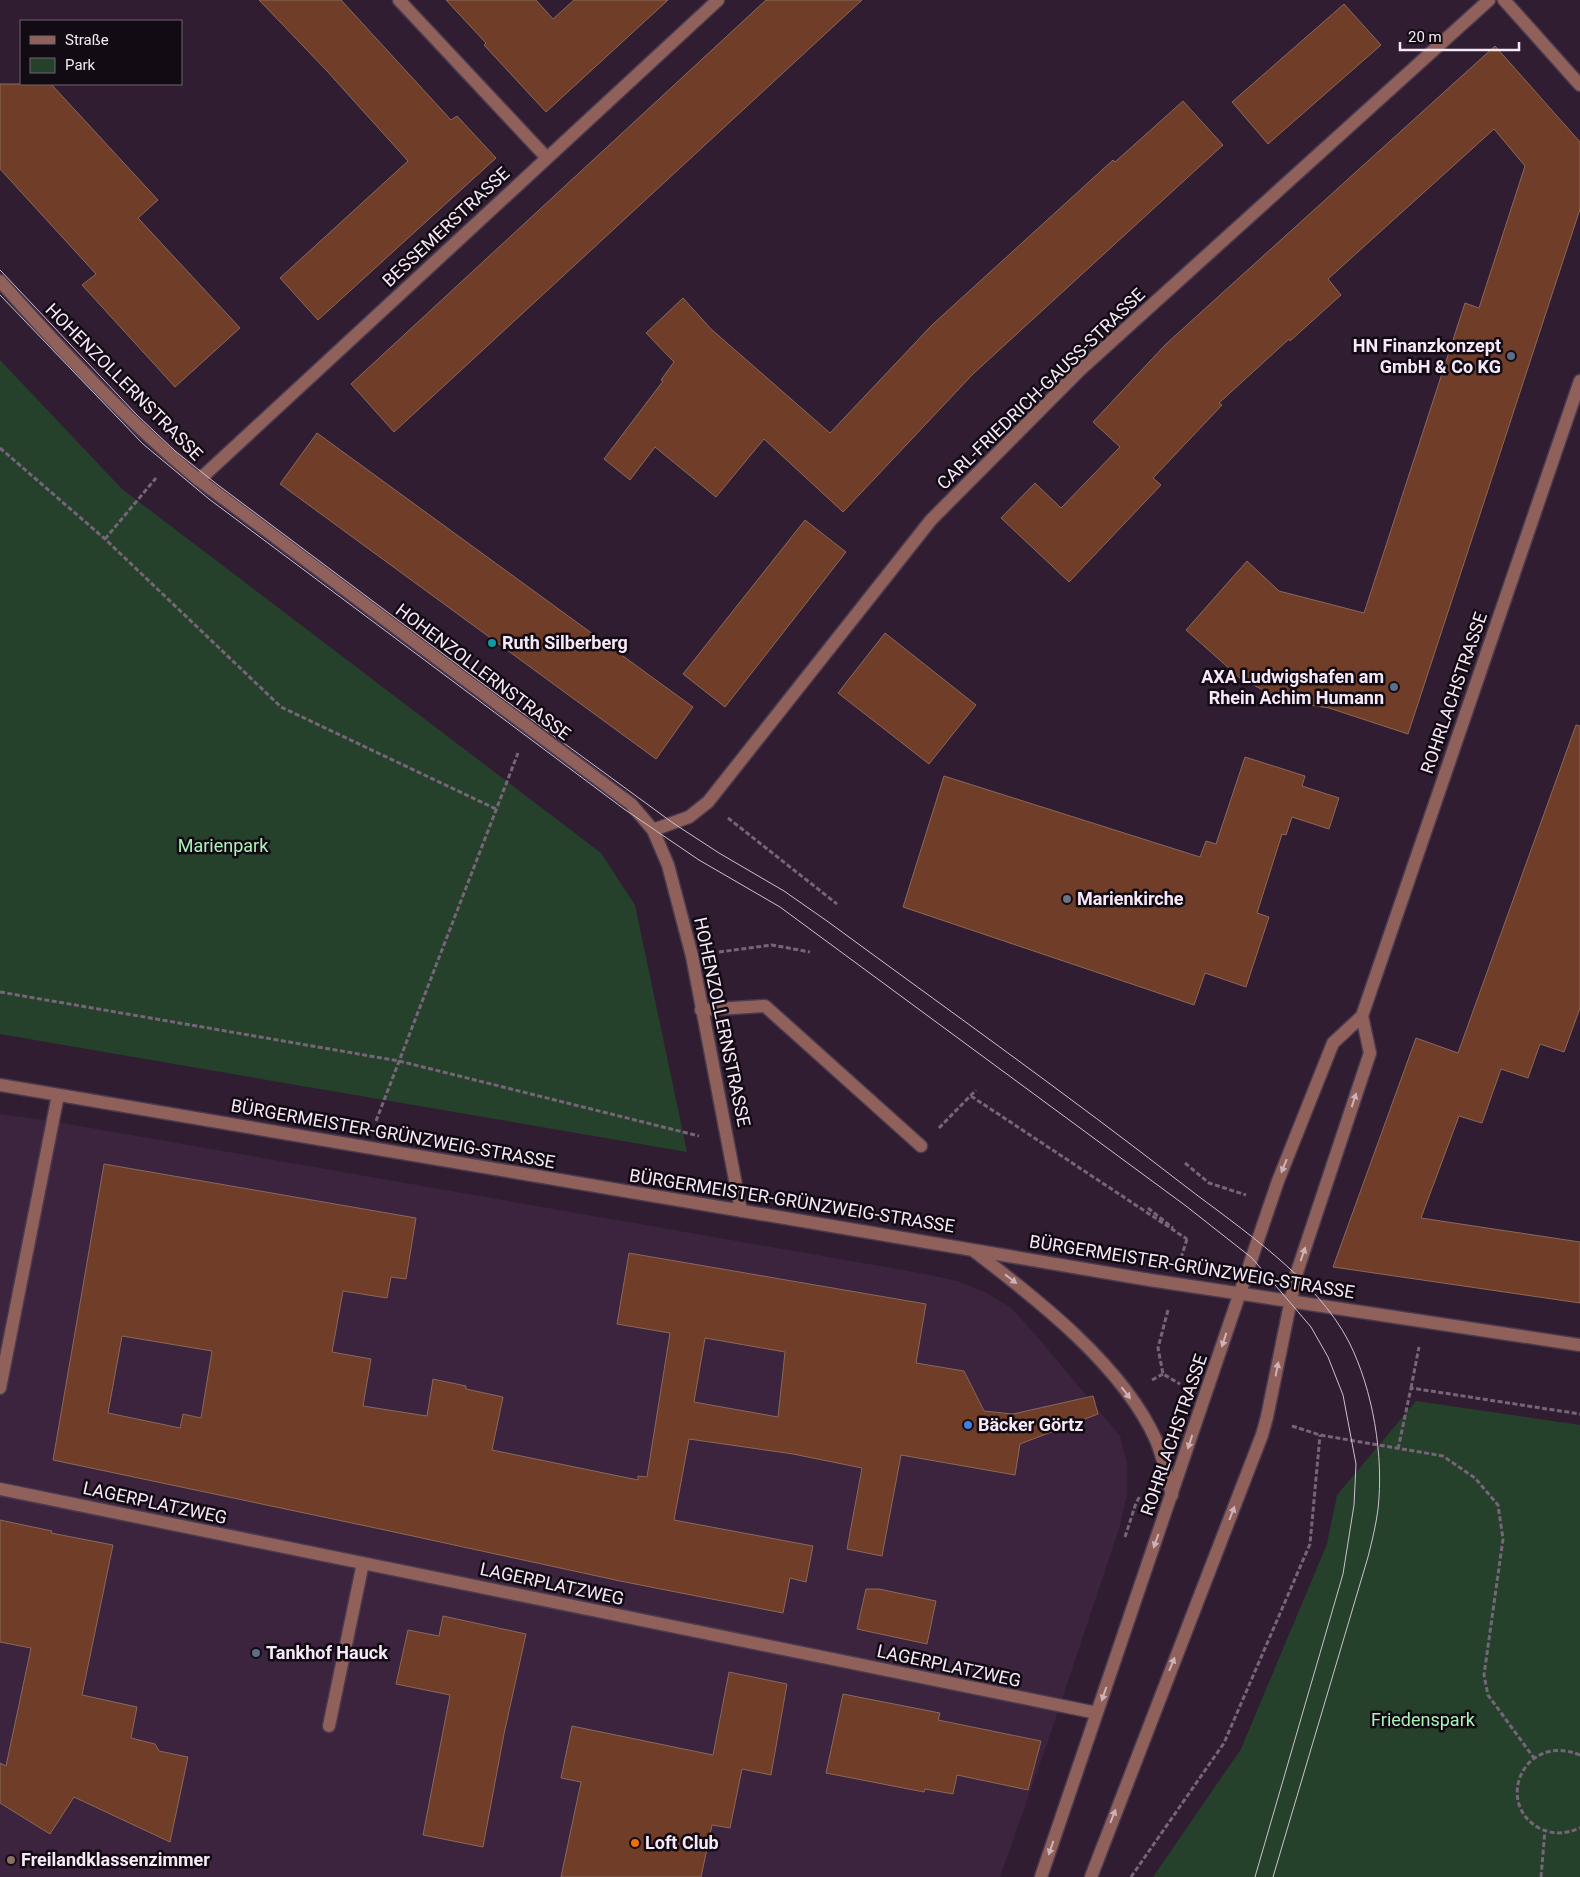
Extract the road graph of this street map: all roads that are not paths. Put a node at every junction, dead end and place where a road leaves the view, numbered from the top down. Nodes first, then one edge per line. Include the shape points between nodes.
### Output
1 (399, 0) edge
2 (718, 0) edge
3 (1489, 0) edge
4 (1504, 0) edge
5 (1580, 85) edge
6 (547, 158) junction
7 (0, 281) edge
8 (1580, 381) edge
9 (199, 480) junction
10 (653, 830) junction
11 (702, 1010) junction
12 (1362, 1016) junction
13 (0, 1085) edge
14 (58, 1095) junction
15 (921, 1146) road end
16 (741, 1211) junction
17 (972, 1249) junction
18 (1239, 1294) junction
19 (1290, 1301) junction
20 (1580, 1345) edge
21 (0, 1388) edge
22 (0, 1489) edge
23 (1172, 1495) junction
24 (363, 1563) junction
25 (1097, 1713) junction
26 (329, 1726) dead end
27 (1041, 1877) edge
28 (1091, 1877) edge

1 - 6 street
2 - 6 street, BESSEMERSTRASSE
3 - 10 street, CARL-FRIEDRICH-GAUSS-STRASSE via 1080,370 931,520 708,802 689,817
4 - 5 street
6 - 9 street, BESSEMERSTRASSE
7 - 9 street, HOHENZOLLERNSTRASSE via 112,400
8 - 12 street, ROHRLACHSTRASSE
9 - 10 street, HOHENZOLLERNSTRASSE via 631,804
10 - 11 street, HOHENZOLLERNSTRASSE via 668,865 692,956
11 - 15 street via 765,1006
11 - 16 street, HOHENZOLLERNSTRASSE
12 -> 18 street, ROHRLACHSTRASSE via 1333,1043 1278,1181
19 -> 12 street via 1370,1053
13 - 14 street, BÜRGERMEISTER-GRÜNZWEIG-STRASSE
14 - 16 street, BÜRGERMEISTER-GRÜNZWEIG-STRASSE
14 - 21 street
16 - 17 street, BÜRGERMEISTER-GRÜNZWEIG-STRASSE
17 - 18 street, BÜRGERMEISTER-GRÜNZWEIG-STRASSE
17 -> 23 street via 1059,1320 1128,1394 1156,1440
18 - 19 street, BÜRGERMEISTER-GRÜNZWEIG-STRASSE
18 -> 23 street, ROHRLACHSTRASSE
19 - 20 street, BÜRGERMEISTER-GRÜNZWEIG-STRASSE
28 -> 19 street via 1262,1435
22 - 24 street, LAGERPLATZWEG
23 -> 25 street, ROHRLACHSTRASSE
24 - 25 street, LAGERPLATZWEG
24 - 26 street
25 -> 27 street, ROHRLACHSTRASSE

